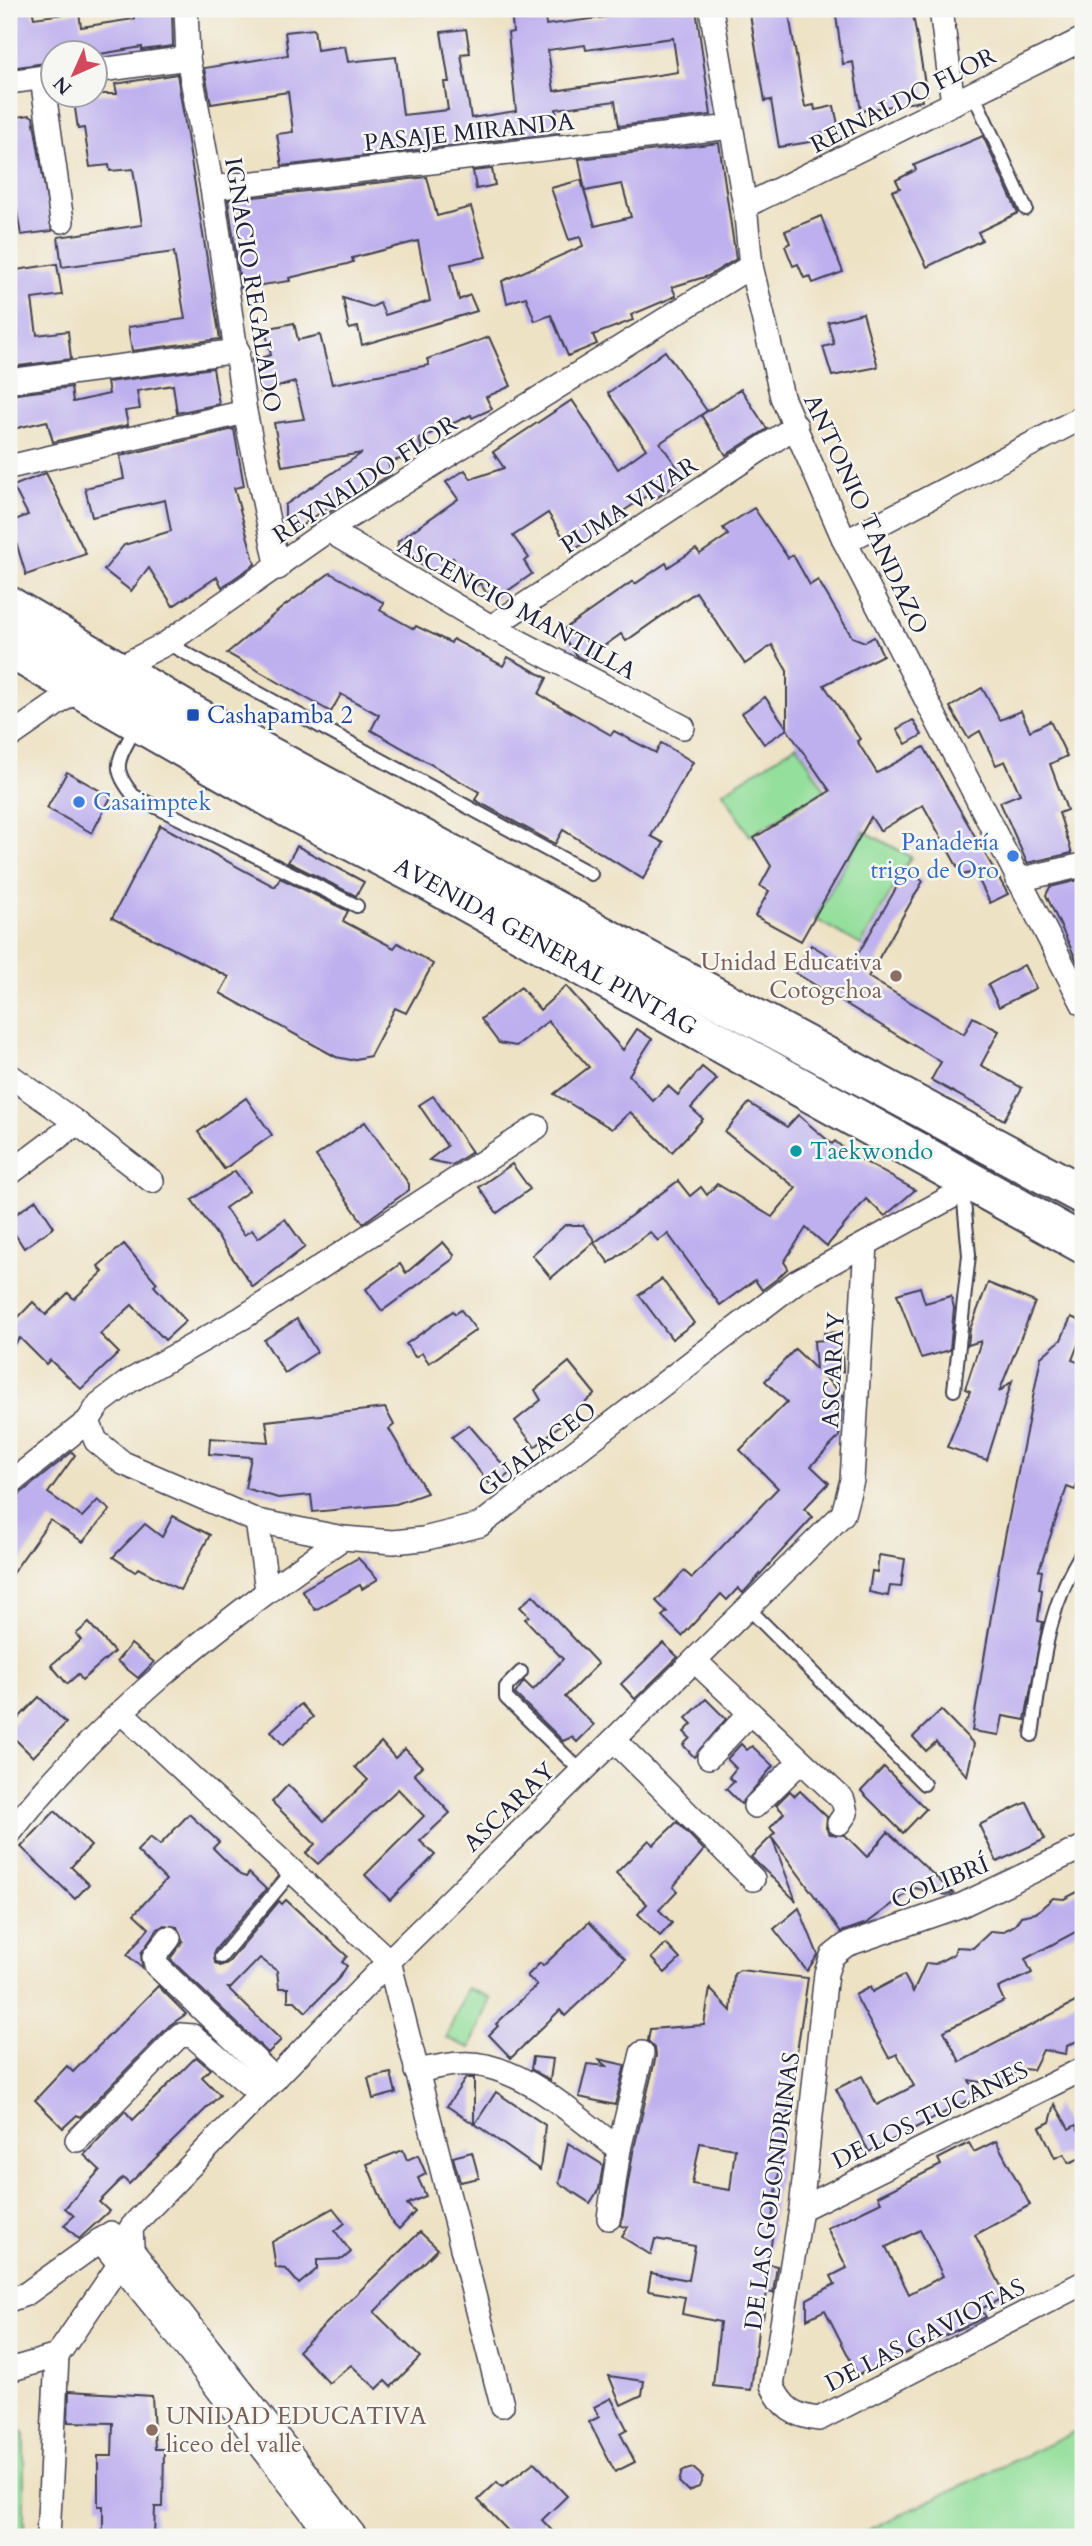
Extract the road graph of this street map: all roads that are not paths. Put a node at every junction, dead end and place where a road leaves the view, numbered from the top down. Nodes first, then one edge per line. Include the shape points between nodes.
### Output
1 (186, 9) edge
2 (711, 9) edge
3 (941, 9) edge
4 (1083, 39) edge
5 (188, 58) junction
6 (108, 69) edge
7 (38, 78) edge
8 (9, 82) edge
9 (963, 98) junction
10 (50, 108) edge
11 (730, 127) junction
12 (212, 188) junction
13 (745, 206) junction
14 (1026, 209) dead end
15 (62, 221) dead end
16 (751, 266) junction
17 (238, 351) junction
18 (9, 381) edge
19 (245, 412) junction
20 (1083, 417) edge
21 (796, 426) junction
22 (9, 467) edge
23 (328, 530) junction
24 (845, 542) junction
25 (278, 568) junction
26 (9, 606) edge
27 (491, 626) junction
28 (167, 643) junction
29 (9, 648) edge
30 (118, 669) junction
31 (81, 687) junction
32 (147, 706) junction
33 (683, 727) dead end
34 (9, 737) edge
35 (1083, 865) edge
36 (591, 874) dead end
37 (1018, 880) junction
38 (357, 906) dead end
39 (1083, 1004) edge
40 (9, 1075) edge
41 (77, 1123) junction
42 (537, 1127) dead end
43 (9, 1174) edge
44 (152, 1181) dead end
45 (969, 1188) junction
46 (1083, 1195) edge
47 (866, 1244) junction
48 (1083, 1244) edge
49 (954, 1390) dead end
50 (88, 1422) junction
51 (9, 1484) edge
52 (257, 1521) junction
53 (343, 1538) junction
54 (1083, 1551) edge
55 (267, 1590) junction
56 (748, 1608) junction
57 (695, 1661) junction
58 (521, 1672) dead end
59 (121, 1712) junction
60 (750, 1713) junction
61 (1031, 1735) dead end
62 (614, 1740) junction
63 (709, 1757) dead end
64 (801, 1761) junction
65 (582, 1772) junction
66 (923, 1784) dead end
67 (755, 1806) dead end
68 (839, 1823) dead end
69 (9, 1834) edge
70 (1083, 1847) edge
71 (291, 1872) junction
72 (753, 1879) dead end
73 (169, 1938) dead end
74 (221, 1957) dead end
75 (389, 1961) junction
76 (826, 1973) joint
77 (642, 2053) dead end
78 (1083, 2069) edge
79 (416, 2071) junction
80 (268, 2087) junction
81 (77, 2140) dead end
82 (619, 2149) junction
83 (801, 2209) junction
84 (609, 2218) dead end
85 (119, 2241) junction
86 (1083, 2283) edge
87 (9, 2300) edge
88 (57, 2356) junction
89 (9, 2370) edge
90 (502, 2405) dead end
91 (789, 2411) joint
92 (48, 2537) edge
93 (330, 2537) edge
94 (356, 2537) edge

1 - 5 street, IGNACIO REGALADO
2 - 11 street, ANTONIO TANDAZO
3 - 9 street
4 - 9 street, REINALDO FLOR
5 - 6 street
5 - 12 street, IGNACIO REGALADO
7 - 8 street
9 - 13 street, REINALDO FLOR
9 - 14 lane
10 - 15 street
11 - 12 street, PASAJE MIRANDA
11 - 13 street, ANTONIO TANDAZO
12 - 17 street, IGNACIO REGALADO
13 - 16 street, ANTONIO TANDAZO
16 - 21 street, ANTONIO TANDAZO via 782,397
16 - 23 street, REYNALDO FLOR
17 - 18 street
17 - 19 street, IGNACIO REGALADO
19 - 22 street
19 - 25 street, IGNACIO REGALADO
20 - 24 street
21 - 24 street, ANTONIO TANDAZO
21 - 27 street, PUMA VIVAR
23 - 25 street, REYNALDO FLOR
23 - 27 street, ASCENCIO MANTILLA
24 - 37 street, ANTONIO TANDAZO
25 - 28 street, REYNALDO FLOR
26 - 30 highway, AVENIDA GENERAL PINTAG
27 - 33 street, ASCENCIO MANTILLA
28 - 30 street, REYNALDO FLOR
28 - 36 lane
29 - 31 highway, AVENIDA GENERAL PINTAG
30 - 31 street, REYNALDO FLOR
30 - 32 highway, AVENIDA GENERAL PINTAG
31 - 32 highway, AVENIDA GENERAL PINTAG
31 - 34 street, REYNALDO FLOR
32 - 38 lane via 118,765 120,779 134,796
32 - 45 highway, AVENIDA GENERAL PINTAG via 299,814 427,880
32 - 46 highway, AVENIDA GENERAL PINTAG
35 - 37 street
37 - 39 street, ANTONIO TANDAZO
40 - 41 street
41 - 43 street
41 - 44 street
42 - 50 street via 242,1318 128,1382 99,1404
45 - 47 street, GUALACEO
45 - 48 highway, AVENIDA GENERAL PINTAG
45 - 49 lane via 969,1255
47 - 53 street, GUALACEO via 796,1282 480,1525 403,1541
47 - 56 street, ASCARAY via 849,1496 843,1514
50 - 51 street
50 - 52 street, GUALACEO via 96,1441 123,1463
52 - 53 street, GUALACEO
52 - 55 street
53 - 55 street
54 - 61 lane via 1055,1605
55 - 59 street
56 - 57 street, ASCARAY
56 - 66 lane
57 - 60 street
57 - 62 street, ASCARAY
58 - 65 lane via 506,1687 506,1698
59 - 69 street
59 - 71 street
60 - 63 street
60 - 64 street
62 - 65 street, ASCARAY
62 - 72 street
64 - 67 street
64 - 68 street via 847,1807
65 - 75 street, ASCARAY
70 - 76 street, COLIBRÍ via 962,1905 846,1945 832,1956
71 - 74 lane
71 - 75 street
73 - 80 street via 154,1957 156,1965
75 - 79 street
75 - 80 street, ASCARAY
76 - 83 street, DE LAS GOLONDRINAS
77 - 82 street
78 - 83 street, DE LOS TUCANES
79 - 82 street via 485,2065 535,2087
79 - 90 street
80 - 81 street via 193,2036 180,2035
80 - 85 street, ASCARAY
82 - 84 street
83 - 91 street, DE LAS GOLONDRINAS via 772,2385
85 - 87 street
85 - 88 street, ASCARAY
85 - 93 street
85 - 94 street
86 - 91 street, DE LAS GAVIOTAS via 819,2419
88 - 89 street
88 - 92 street

